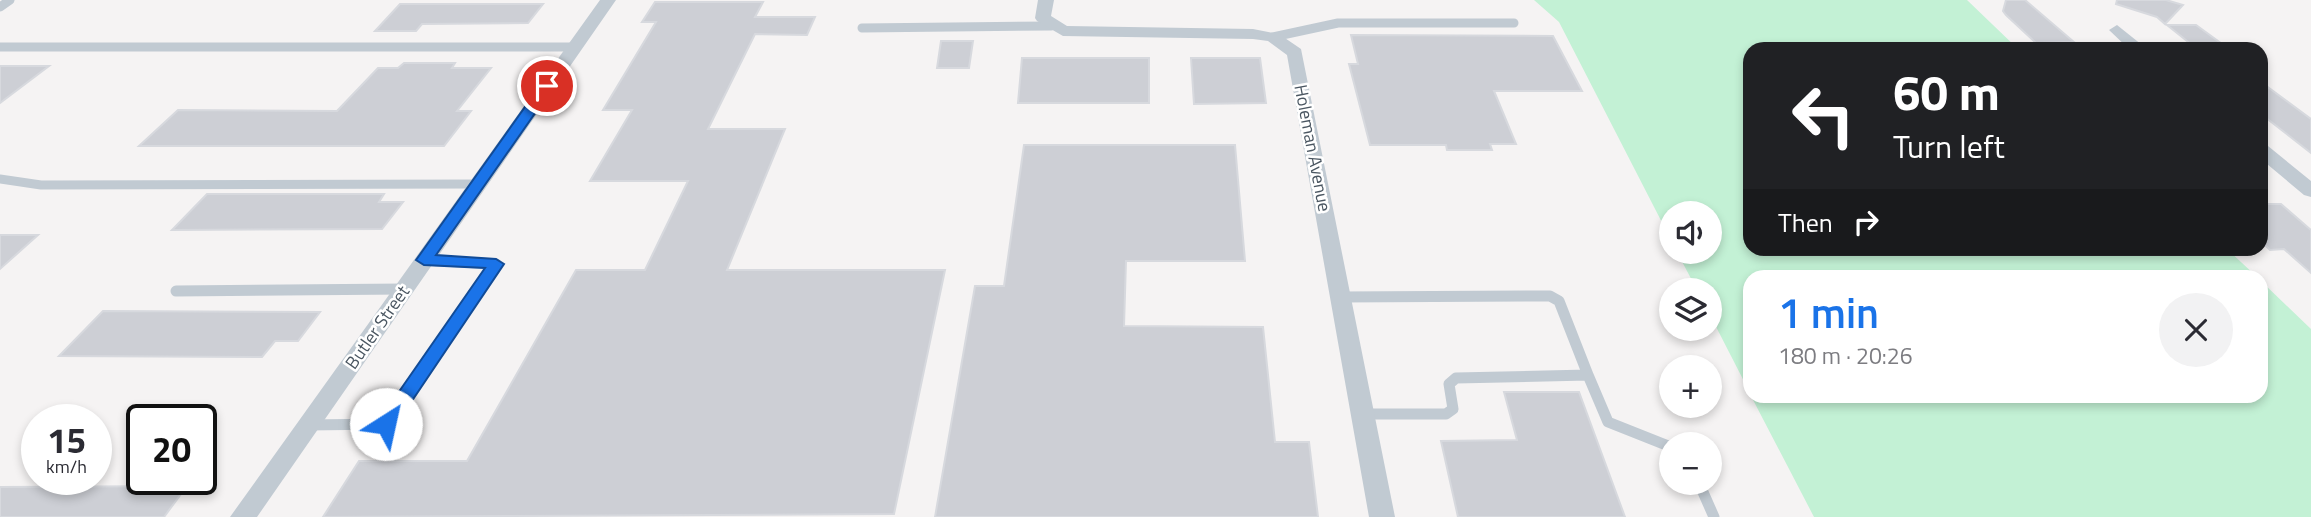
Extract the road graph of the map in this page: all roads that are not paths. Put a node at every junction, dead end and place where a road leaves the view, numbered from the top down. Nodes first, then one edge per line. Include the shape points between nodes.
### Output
1 (10, 0) edge
2 (608, 0) edge
3 (1046, 0) edge
4 (0, 7) edge
5 (1514, 23) dead end
6 (1051, 26) junction
7 (862, 28) dead end
8 (2116, 30) dead end
9 (1273, 37) junction
10 (2131, 42) edge
11 (0, 47) edge
12 (575, 47) junction
13 (2268, 156) edge
14 (0, 179) edge
15 (477, 184) junction
16 (2311, 191) edge
17 (424, 260) junction
18 (404, 289) junction
19 (176, 292) dead end
20 (1341, 297) junction
21 (1588, 375) junction
22 (1363, 414) junction
23 (308, 425) junction
24 (1659, 442) edge
25 (1704, 495) edge
26 (243, 517) edge
27 (1382, 517) edge
28 (1714, 517) edge

1 - 4 lane
2 - 12 street, Butler Street
3 - 6 street via 1043,18
5 - 9 lane via 1338,23
6 - 7 lane
6 - 9 street via 1079,33
8 - 10 street
9 - 20 street, Holeman Avenue via 1295,53
11 - 12 lane
12 - 15 street, Butler Street
13 - 16 street
14 - 15 lane via 41,185
15 - 17 street, Butler Street
17 - 18 street, Butler Street
17 - 23 lane via 496,264 386,424
18 - 19 lane
18 - 23 street, Butler Street
20 - 21 lane via 1550,296 1559,301
20 - 22 street, Holeman Avenue
21 - 22 lane via 1456,378 1449,384 1453,409 1446,414
21 - 24 lane via 1608,422
22 - 27 street, Holeman Avenue
23 - 26 street, Butler Street
25 - 28 lane

